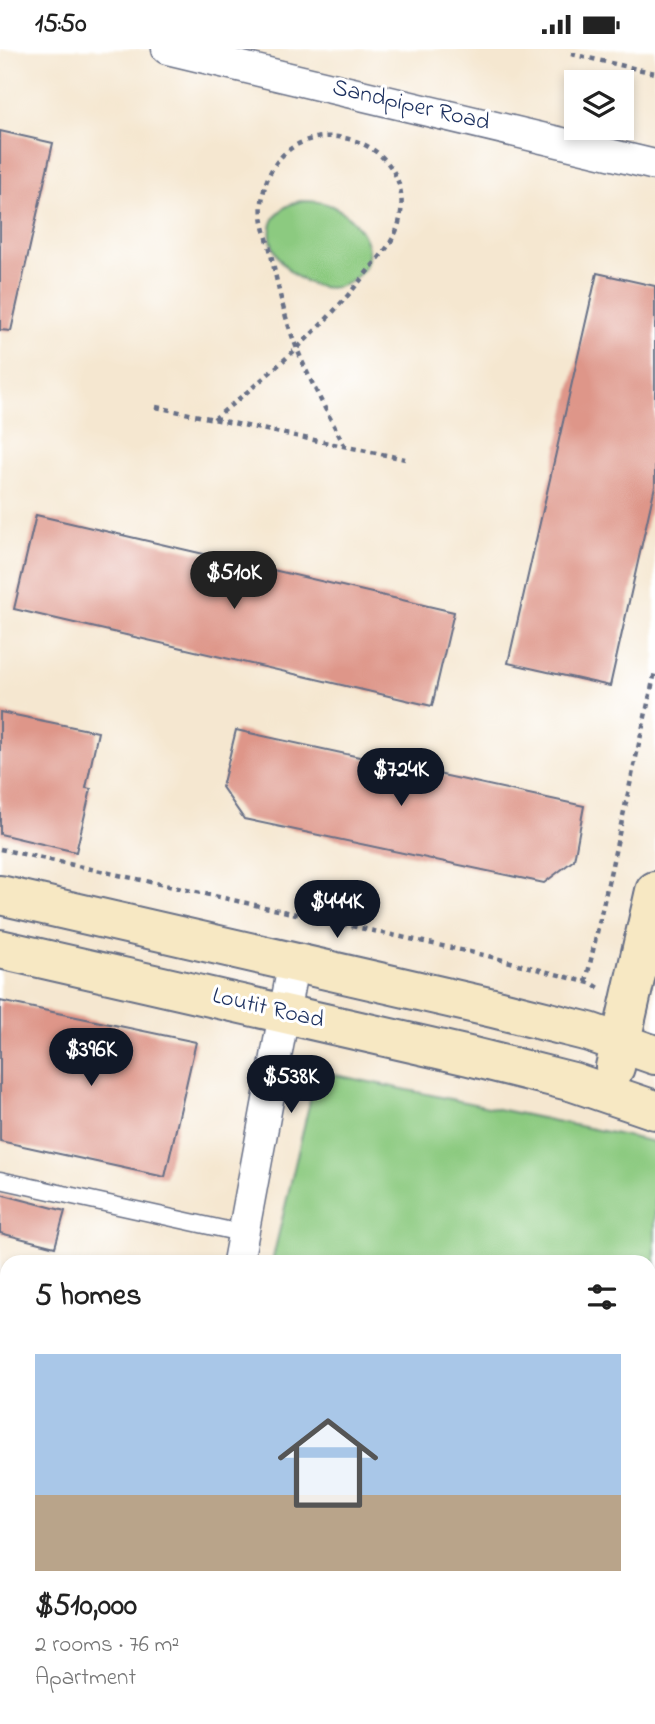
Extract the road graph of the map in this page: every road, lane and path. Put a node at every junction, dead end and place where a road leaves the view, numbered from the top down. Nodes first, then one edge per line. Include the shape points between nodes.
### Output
1 (167, 49) edge
2 (571, 54) dead end
3 (655, 73) edge
4 (655, 165) edge
5 (298, 351) junction
6 (156, 407) dead end
7 (214, 419) junction
8 (345, 447) junction
9 (405, 459) dead end
10 (655, 672) edge
11 (0, 849) edge
12 (655, 891) edge
13 (0, 895) edge
14 (0, 949) edge
15 (294, 960) junction
16 (586, 982) junction
17 (600, 989) dead end
18 (285, 1013) junction
19 (638, 1049) edge
20 (610, 1093) junction
21 (655, 1110) edge
22 (0, 1180) edge
23 (240, 1247) edge

1 - 4 street, Sandpiper Road
2 - 3 path
5 - 5 path via 342,305 388,246 398,224 401,201 396,178 383,157 364,143 341,136 317,136 295,145 277,161 265,181 261,205 265,229 280,299
5 - 7 path
5 - 8 path
6 - 7 path
7 - 8 path
8 - 9 path
10 - 16 path
11 - 16 path via 488,956
12 - 19 street
13 - 15 street
14 - 18 street, Loutit Road
15 - 18 street
15 - 19 street via 494,1007
16 - 17 path
18 - 20 street, Loutit Road
18 - 23 street
19 - 20 street
20 - 21 street, Loutit Road
22 - 23 lane

